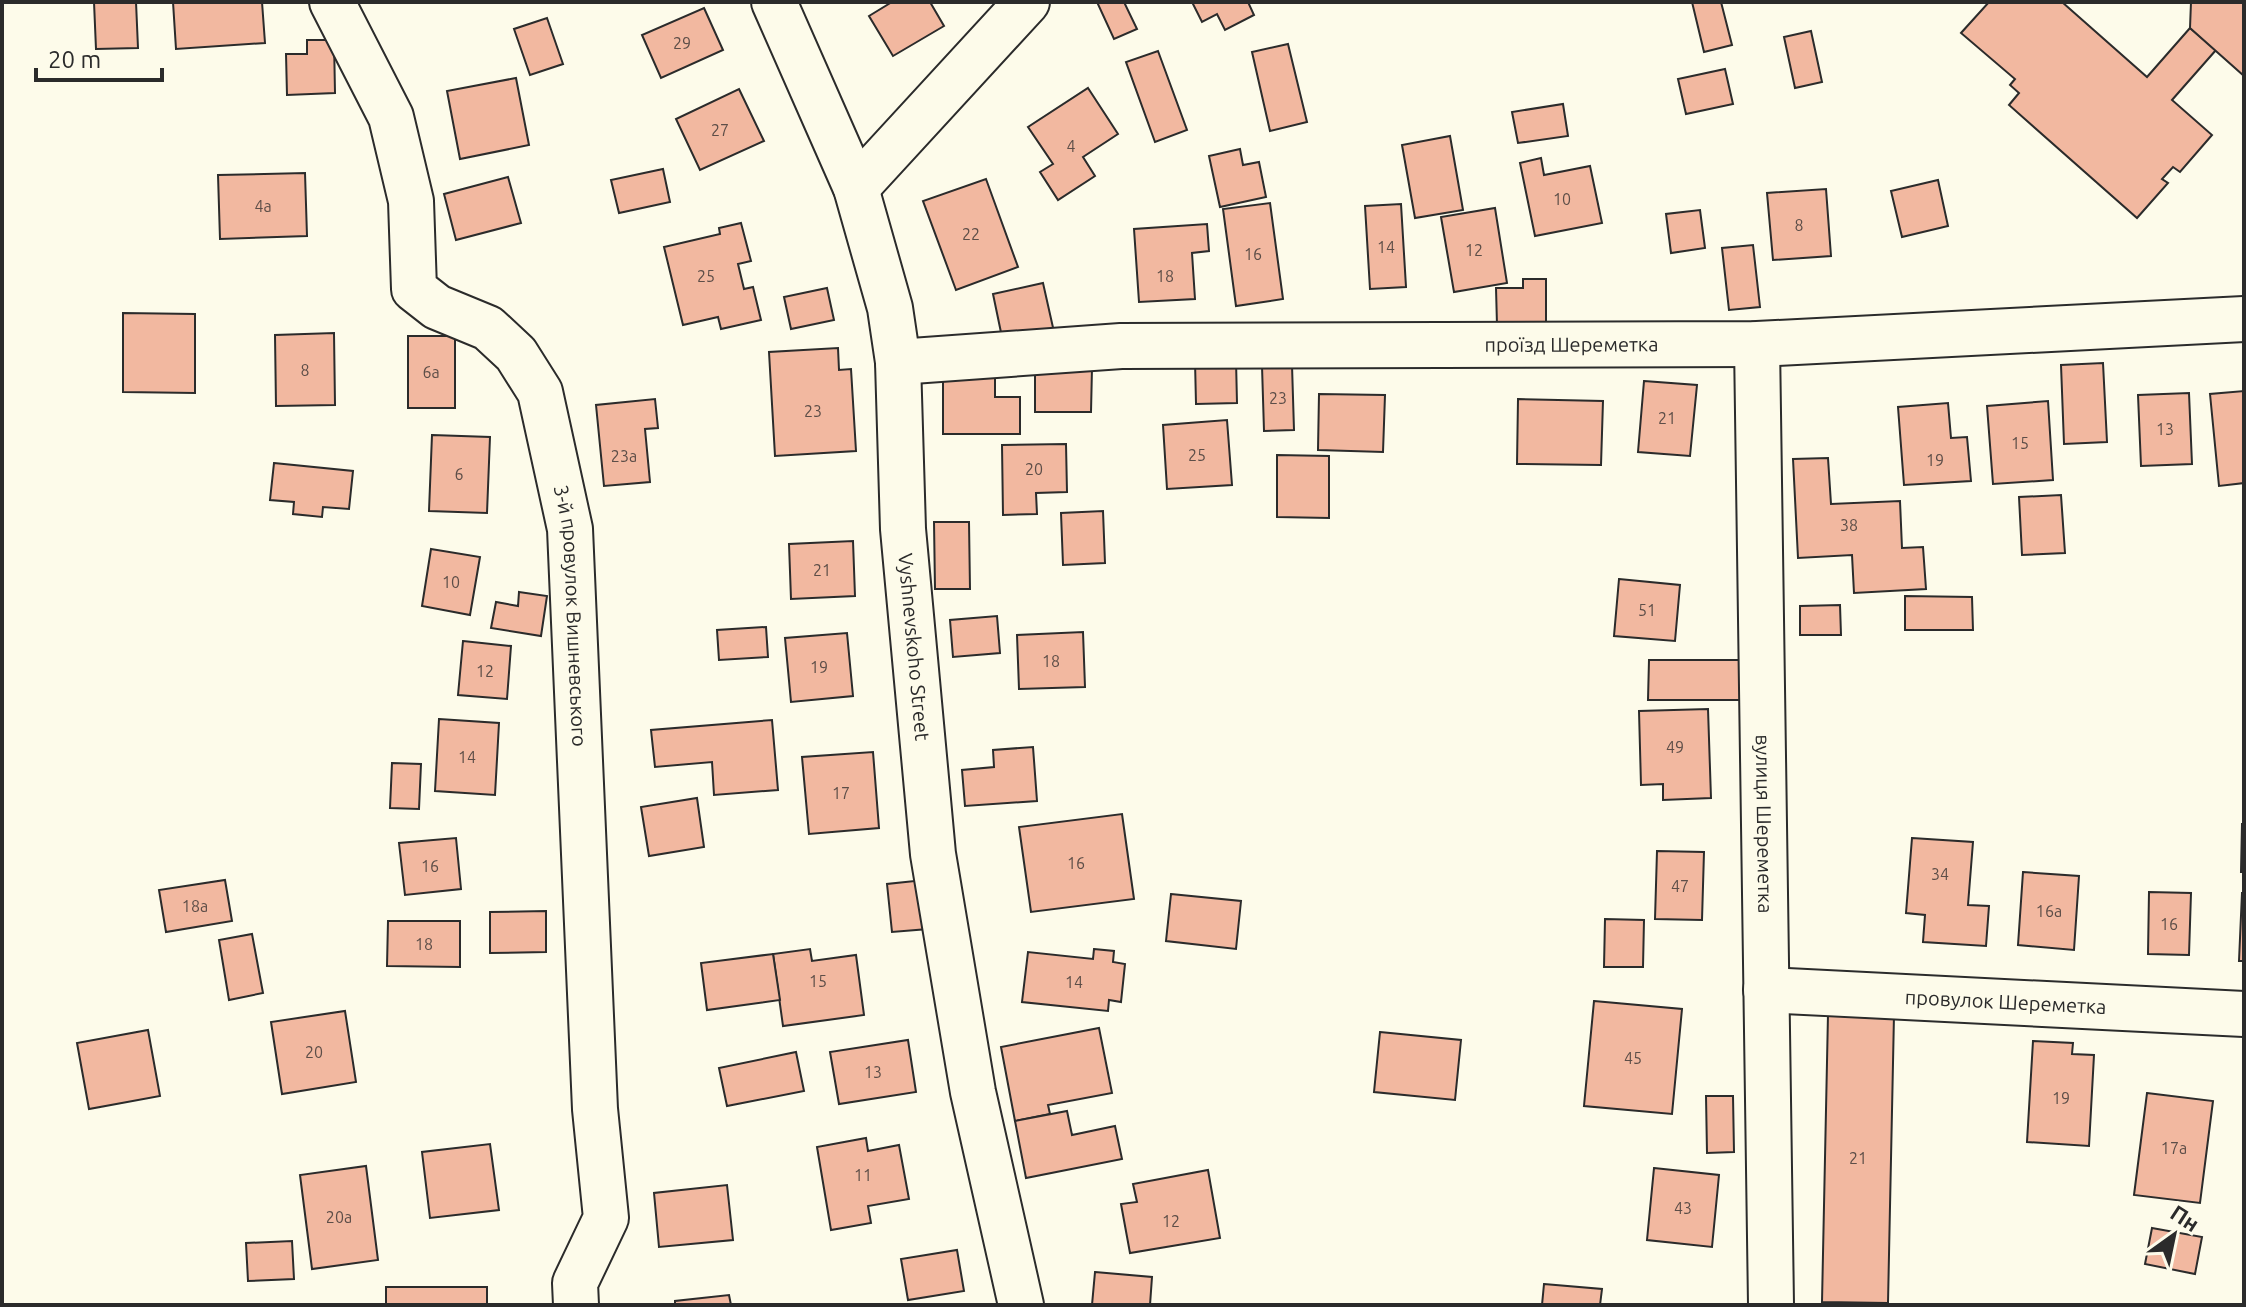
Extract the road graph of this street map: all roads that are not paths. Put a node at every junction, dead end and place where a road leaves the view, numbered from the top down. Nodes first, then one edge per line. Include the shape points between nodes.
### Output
1 (332, 2) edge
2 (774, 2) edge
3 (1027, 2) edge
4 (856, 188) junction
5 (2244, 319) edge
6 (1757, 344) junction
7 (898, 362) junction
8 (1766, 990) junction
9 (2244, 1014) edge
10 (576, 1305) edge
11 (1021, 1305) edge
12 (1771, 1305) edge

1 - 10 street, 3-й провулок Вишневського via 391,117 411,201 414,289 437,307 488,328 516,354 540,392 570,529 595,1109 606,1218 575,1283
2 - 4 street, Vyshnevskoho Street
3 - 4 street
4 - 7 street, Vyshnevskoho Street via 881,271
5 - 6 street, проїзд Шереметка
6 - 7 street, проїзд Шереметка via 1121,346
6 - 8 street, вулиця Шереметка
7 - 11 street, Vyshnevskoho Street via 903,529 933,854 973,1092
8 - 9 street, провулок Шереметка
8 - 12 street, вулиця Шереметка

